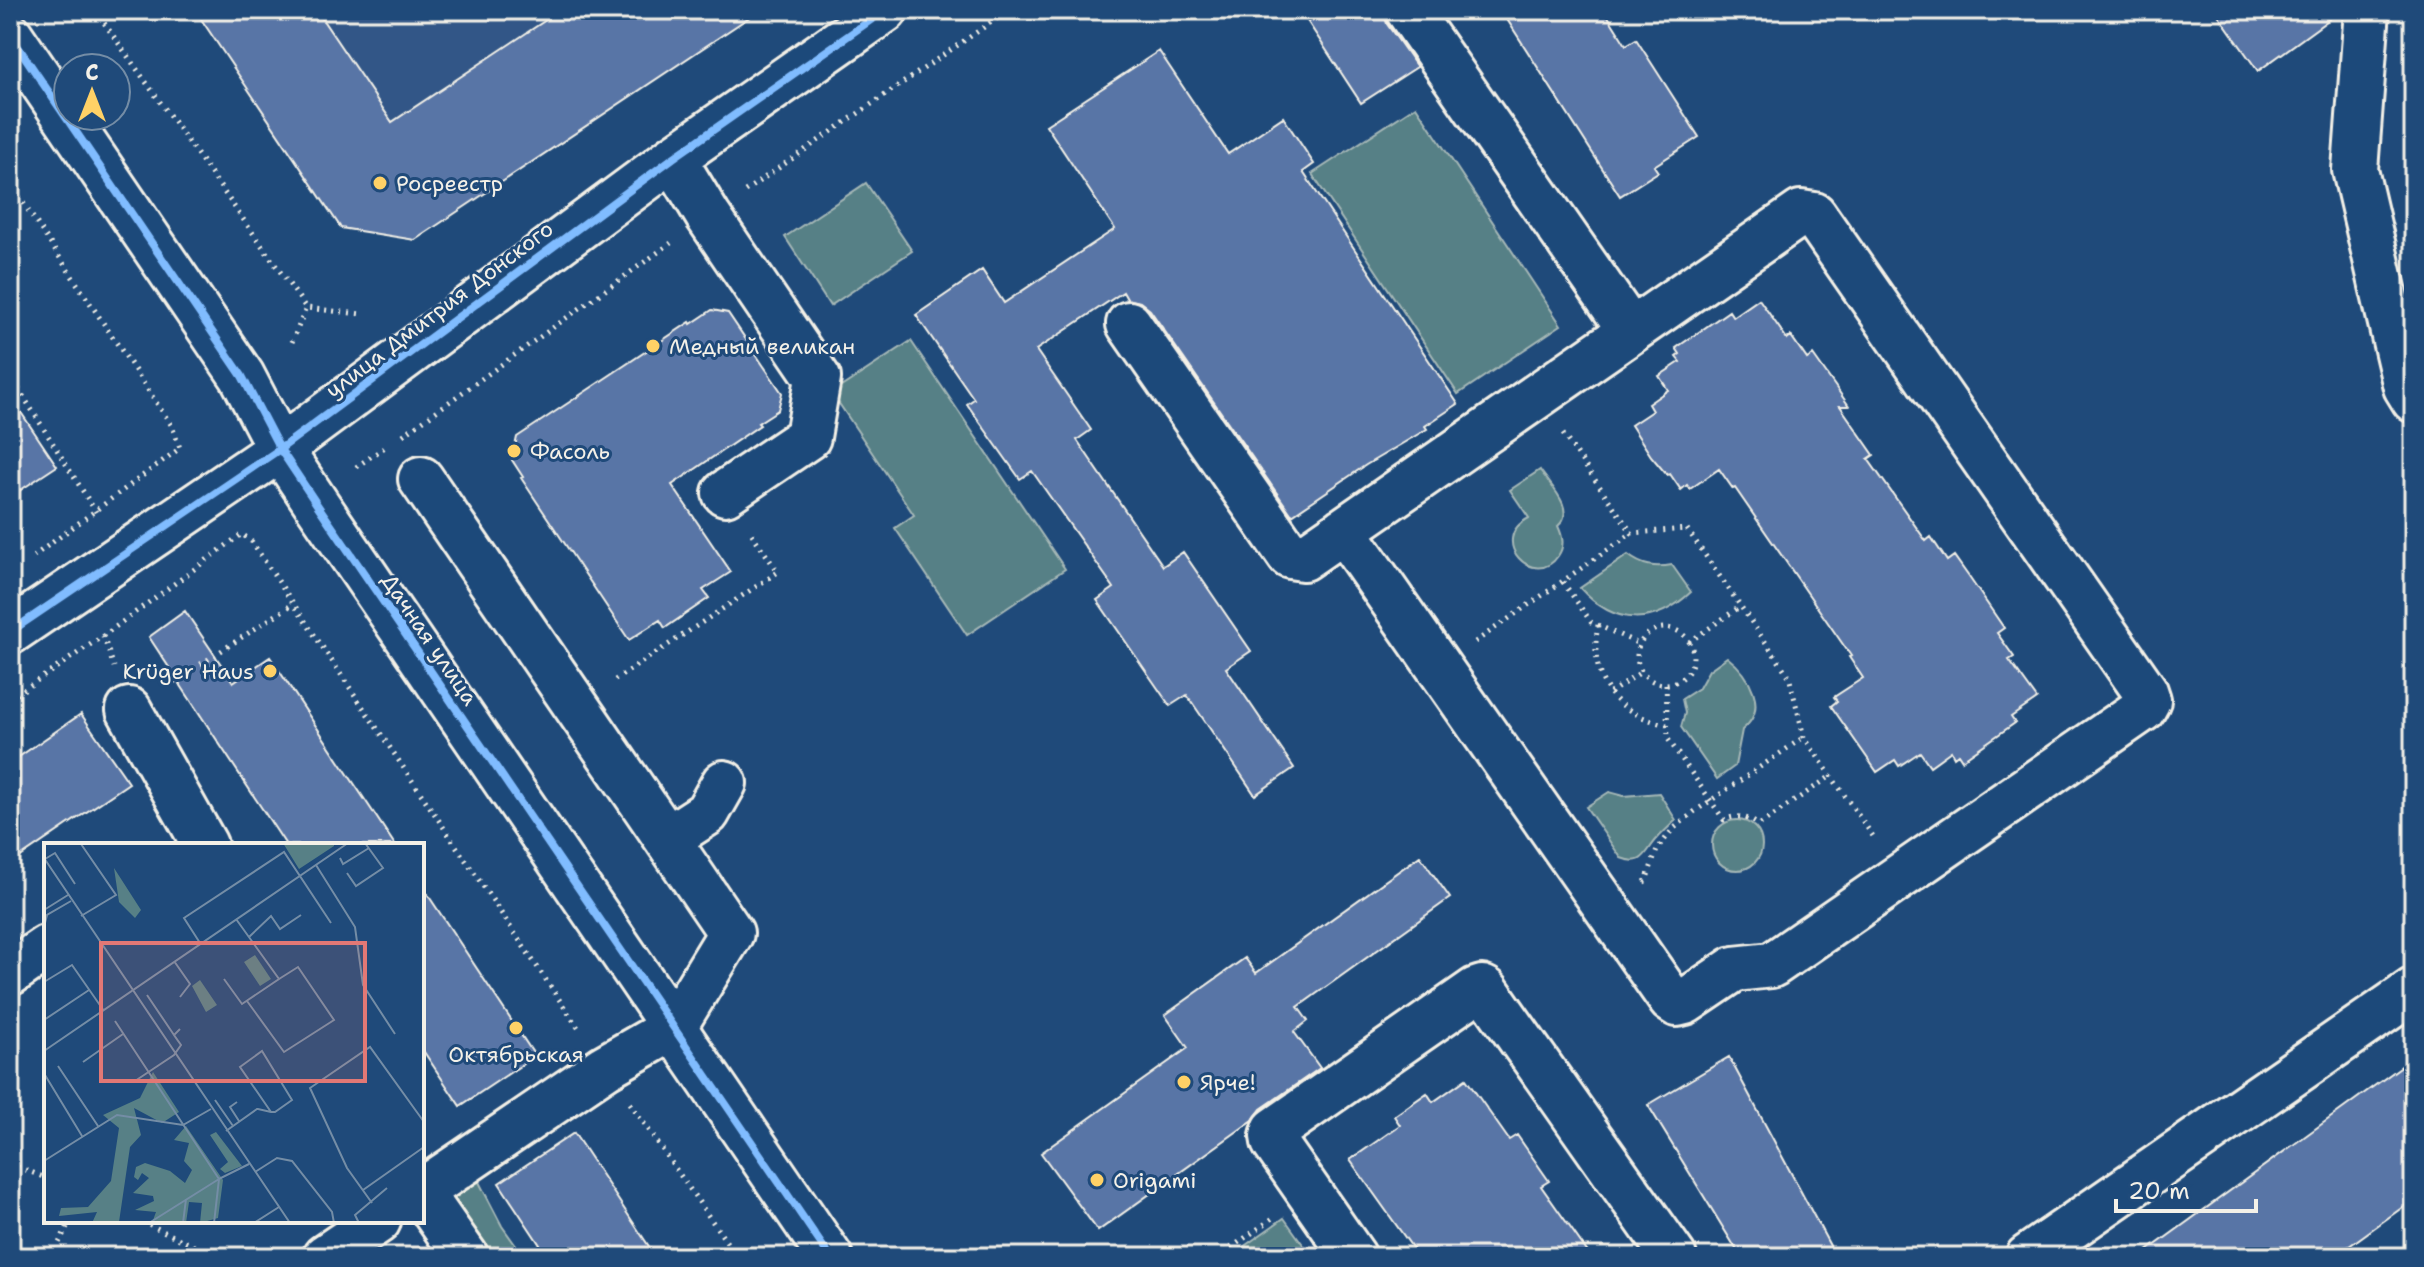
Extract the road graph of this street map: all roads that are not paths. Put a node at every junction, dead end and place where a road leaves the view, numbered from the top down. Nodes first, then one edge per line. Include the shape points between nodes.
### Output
1 (885, 10) edge
2 (1408, 10) edge
3 (2367, 10) edge
4 (10, 35) edge
5 (673, 158) junction
6 (1129, 324) dead end
7 (1631, 331) junction
8 (2414, 400) edge
9 (280, 449) junction
10 (421, 479) dead end
11 (725, 493) road end
12 (1343, 530) junction
13 (14, 621) edge
14 (129, 710) road end
15 (724, 783) dead end
16 (667, 839) junction
17 (196, 841) edge
18 (44, 949) edge
19 (10, 973) edge
20 (2414, 990) edge
21 (673, 1028) junction
22 (424, 1191) edge
23 (424, 1195) edge
24 (375, 1223) edge
25 (325, 1257) edge
26 (466, 1257) edge
27 (830, 1257) edge
28 (1354, 1257) edge
29 (1674, 1257) edge
30 (2028, 1257) edge

1 - 5 street, улица Дмитрия Донского
2 - 7 street
3 - 8 street via 2355,170 2406,387
4 - 9 street, Дачная улица via 242,376
5 - 9 street, улица Дмитрия Донского
5 - 11 street via 818,378 808,437
6 - 12 street via 1290,556 1303,558
7 - 12 street
7 - 12 street via 1801,213 1814,215 2145,691 2143,709 1772,965 1734,969 1677,1004
9 - 13 street, улица Дмитрия Донского
9 - 21 street, Дачная улица
10 - 16 street
14 - 17 street
15 - 16 street via 707,813
16 - 21 street via 731,933
18 - 19 street
20 - 30 street
21 - 22 street via 605,1067
21 - 27 street, Дачная улица
23 - 26 street
24 - 25 street
28 - 29 street via 1274,1142 1275,1130 1482,988

